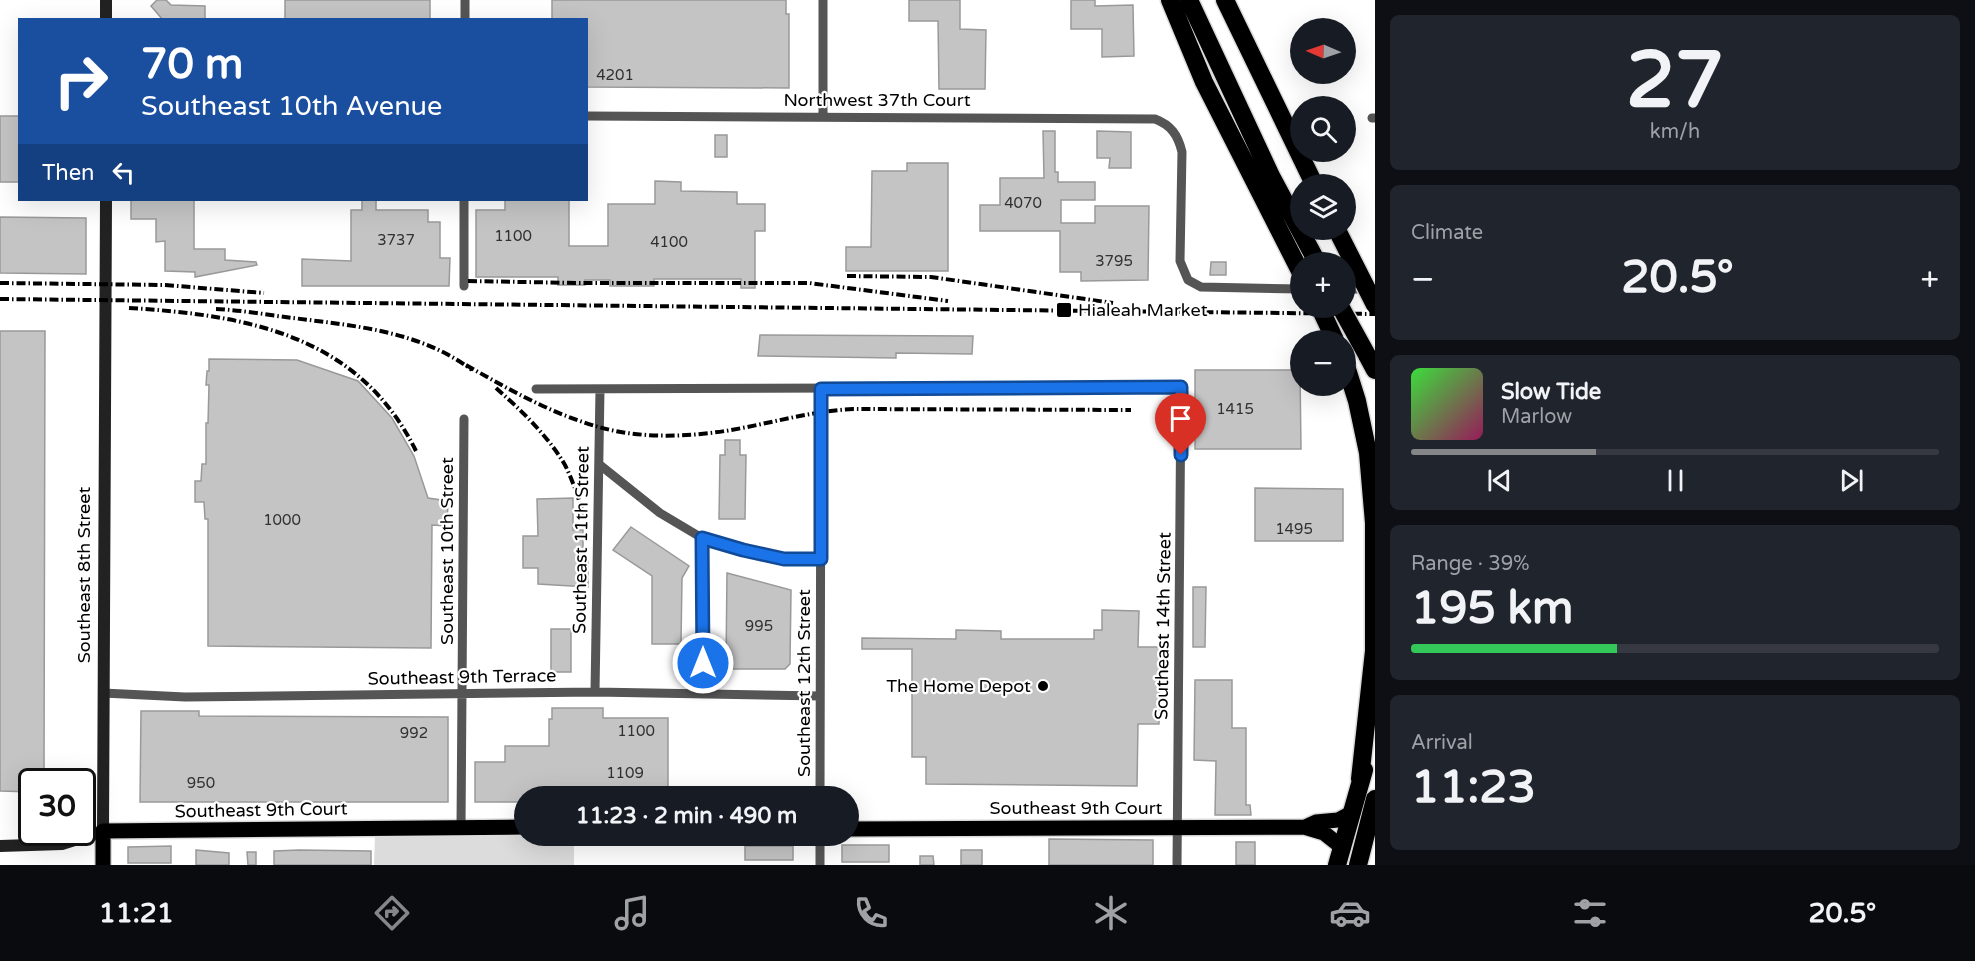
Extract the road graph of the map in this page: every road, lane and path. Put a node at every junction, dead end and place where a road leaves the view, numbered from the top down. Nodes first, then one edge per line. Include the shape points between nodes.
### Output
1 (106, 0) edge
2 (465, 0) edge
3 (823, 0) edge
4 (1170, 0) edge
5 (1189, 0) edge
6 (1225, 0) edge
7 (106, 18) edge
8 (465, 18) edge
9 (588, 116) edge
10 (824, 117) junction
11 (1309, 174) edge
12 (106, 201) edge
13 (464, 201) edge
14 (1341, 240) edge
15 (1290, 252) edge
16 (1312, 252) edge
17 (464, 286) dead end
18 (1290, 289) edge
19 (1356, 289) edge
20 (1375, 290) edge
21 (1375, 305) edge
22 (1347, 318) edge
23 (1371, 362) edge
24 (536, 389) dead end
25 (600, 389) junction
26 (821, 389) junction
27 (1355, 396) edge
28 (464, 419) dead end
29 (600, 465) junction
30 (702, 538) junction
31 (821, 559) junction
32 (595, 692) junction
33 (103, 693) junction
34 (462, 694) junction
35 (703, 694) junction
36 (820, 696) junction
37 (1375, 731) edge
38 (1360, 779) junction
39 (820, 786) edge
40 (1375, 799) edge
41 (1353, 812) junction
42 (462, 827) junction
43 (514, 827) edge
44 (1304, 827) junction
45 (1177, 828) junction
46 (859, 829) edge
47 (103, 831) junction
48 (0, 846) edge
49 (820, 846) edge
50 (1342, 859) edge
51 (103, 865) edge
52 (820, 865) edge
53 (1177, 865) edge
54 (1358, 865) edge

1 - 7 street
2 - 8 street
3 - 10 street
4 - 15 highway via 1204,82
5 - 16 highway via 1270,176
6 - 11 highway
9 - 10 street, Northwest 37th Court
10 - 18 street, Northwest 37th Court via 1155,119 1176,135 1182,152 1180,261 1188,280 1201,287
12 - 33 street, Southeast 8th Street
13 - 17 street
14 - 21 highway, bridge
19 - 20 street
22 - 23 highway, bridge
24 - 25 street
25 - 26 street
25 - 29 street, Southeast 11th Street
26 - 31 street, Southeast 12th Street
26 - 45 street, Southeast 14th Street via 1181,387
27 - 38 highway via 1368,453 1374,523 1374,660
28 - 34 street, Southeast 10th Street
29 - 30 street via 660,513
29 - 32 street, Southeast 11th Street
30 - 31 street via 784,559
30 - 35 street
31 - 36 street, Southeast 12th Street
32 - 34 street, Southeast 9th Terrace
32 - 35 street, Southeast 9th Terrace
33 - 34 street, Southeast 9th Terrace via 185,697
33 - 47 street, Southeast 8th Street
34 - 42 street, Southeast 10th Street
35 - 36 street, Southeast 9th Terrace
36 - 39 street, Southeast 12th Street
37 - 38 highway
38 - 41 highway
40 - 54 highway
41 - 44 main road, Southeast 9th Court via 1338,820
41 - 50 highway
42 - 43 main road, Southeast 9th Court
42 - 47 main road, Southeast 9th Court
44 - 45 main road, Southeast 9th Court
44 - 50 main road, Southeast 9th Court via 1324,833
45 - 46 main road, Southeast 9th Court
45 - 53 street, Southeast 14th Street
47 - 48 street, Southeast 9th Court via 62,844
47 - 51 main road, Southeast 8th Street
49 - 52 street

